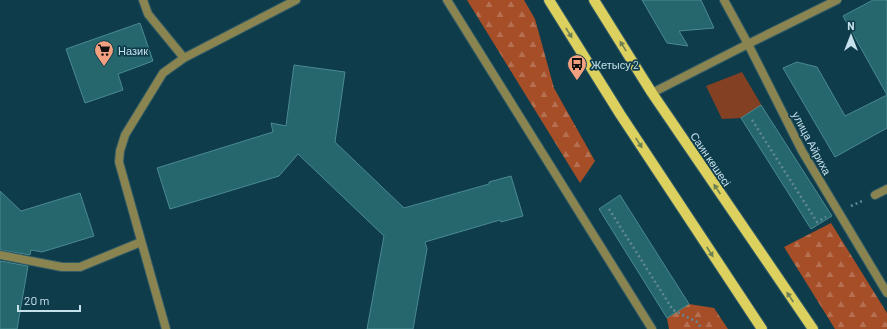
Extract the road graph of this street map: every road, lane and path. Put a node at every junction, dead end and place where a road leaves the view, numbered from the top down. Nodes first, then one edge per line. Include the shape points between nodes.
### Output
1 (143, 0) edge
2 (296, 0) edge
3 (448, 0) edge
4 (549, 0) edge
5 (594, 0) edge
6 (724, 0) edge
7 (837, 0) edge
8 (748, 44) junction
9 (184, 58) junction
10 (652, 93) junction
11 (752, 120) dead end
12 (887, 189) edge
13 (875, 195) dead end
14 (609, 209) dead end
15 (817, 222) dead end
16 (141, 242) junction
17 (0, 255) edge
18 (887, 293) edge
19 (166, 329) edge
20 (652, 329) edge
21 (702, 329) edge
22 (762, 329) edge
23 (813, 329) edge

1 - 9 street via 148,14
2 - 9 street
3 - 20 street
4 -> 22 main road via 620,114
10 -> 5 main road, Саин көшесі
6 - 8 street, улица Айриха
7 - 8 street
8 - 10 street
8 - 18 street, улица Айриха via 802,151
9 - 16 street via 163,73 125,135 120,151 119,162
23 -> 10 main road, Саин көшесі
11 - 15 path
12 - 13 street
14 - 21 path via 673,310 697,322
16 - 17 street via 80,267 62,267
16 - 19 street

